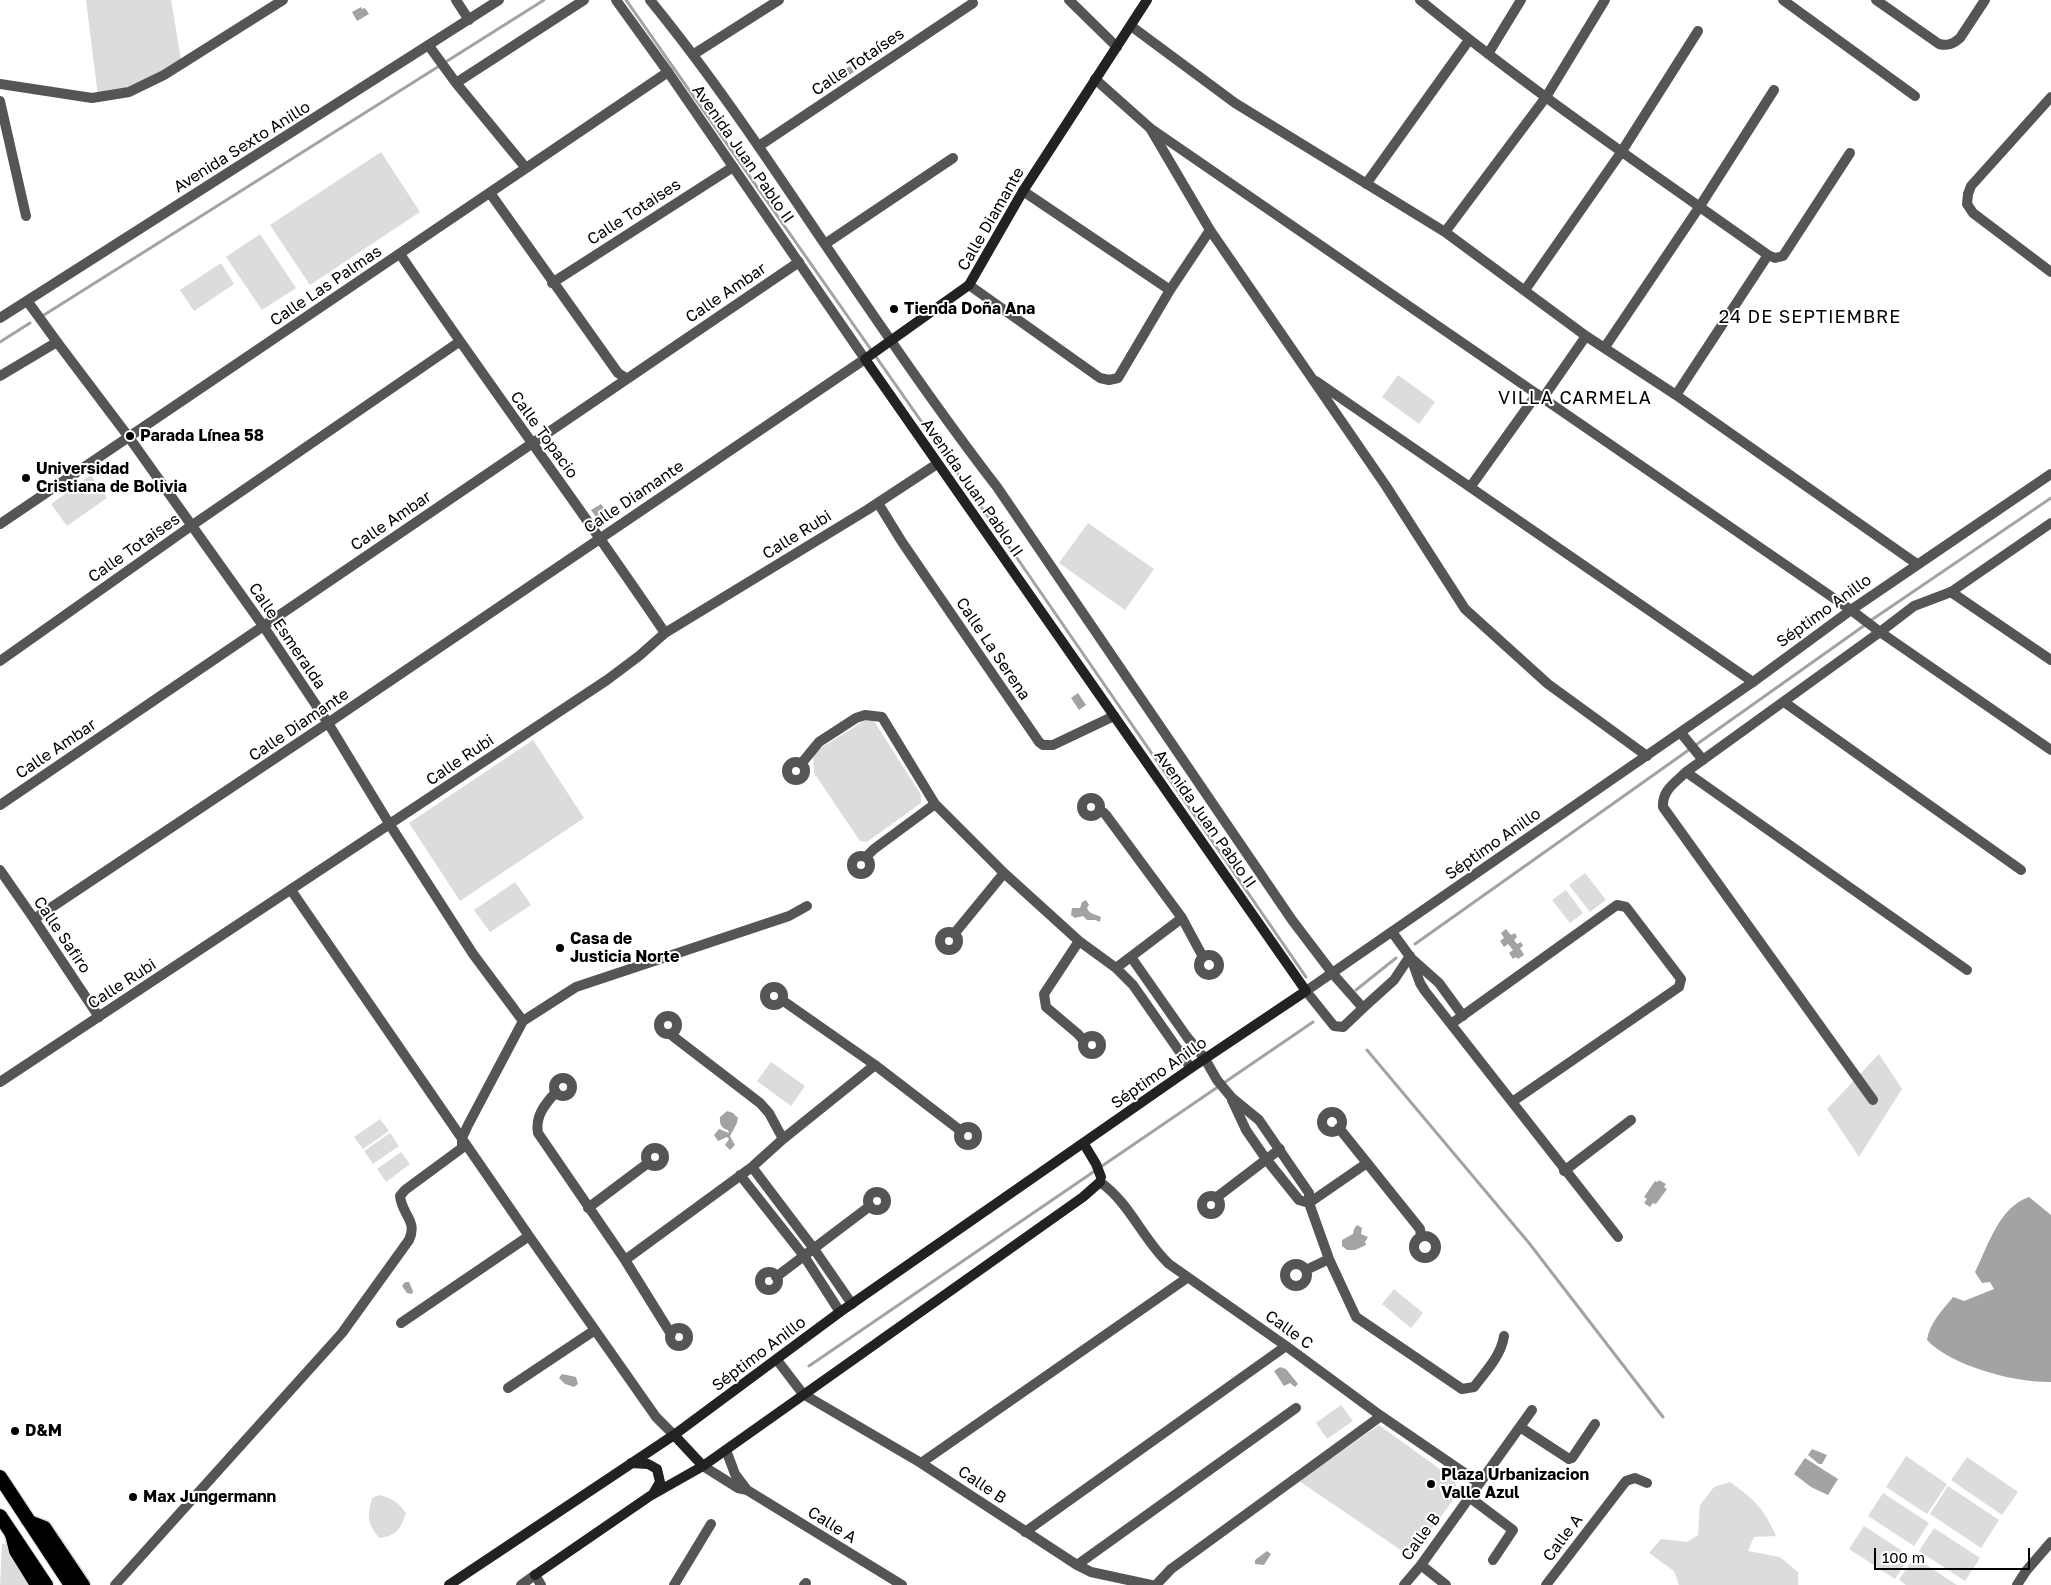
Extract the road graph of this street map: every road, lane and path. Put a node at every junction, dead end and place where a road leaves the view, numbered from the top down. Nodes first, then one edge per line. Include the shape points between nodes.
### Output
1 (283, 0) edge
2 (456, 0) edge
3 (499, 0) edge
4 (584, 0) edge
5 (616, 0) edge
6 (650, 0) edge
7 (778, 0) edge
8 (1069, 0) edge
9 (1147, 0) edge
10 (1420, 0) edge
11 (1521, 0) edge
12 (1605, 0) edge
13 (1782, 0) edge
14 (1876, 0) edge
15 (1986, 0) edge
16 (973, 2) dead end
17 (469, 20) junction
18 (1130, 26) junction
19 (1698, 31) dead end
20 (1469, 40) junction
21 (429, 46) junction
22 (1117, 47) junction
23 (694, 54) junction
24 (1488, 54) junction
25 (668, 72) junction
26 (1095, 80) junction
27 (456, 83) junction
28 (0, 84) edge
29 (1774, 90) dead end
30 (1915, 96) dead end
31 (1546, 97) junction
32 (2051, 97) edge
33 (0, 101) edge
34 (1150, 128) junction
35 (759, 146) junction
36 (1622, 151) junction
37 (1850, 153) dead end
38 (952, 158) dead end
39 (733, 167) junction
40 (526, 168) junction
41 (1366, 184) junction
42 (1023, 191) junction
43 (490, 193) junction
44 (1700, 206) junction
45 (26, 216) dead end
46 (1210, 230) junction
47 (1445, 232) junction
48 (825, 244) junction
49 (400, 254) junction
50 (1768, 255) junction
51 (799, 262) junction
52 (2051, 271) edge
53 (552, 283) junction
54 (969, 285) junction
55 (1170, 290) junction
56 (1525, 290) junction
57 (28, 302) junction
58 (0, 318) edge
59 (1586, 336) junction
60 (891, 339) junction
61 (56, 342) junction
62 (459, 342) junction
63 (1605, 347) junction
64 (871, 354) junction
65 (0, 376) edge
66 (1311, 377) junction
67 (626, 378) junction
68 (1676, 395) junction
69 (1540, 396) junction
70 (128, 436) junction
71 (531, 444) junction
72 (937, 464) junction
73 (2051, 474) edge
74 (1471, 486) junction
75 (878, 502) junction
76 (2051, 523) edge
77 (0, 524) edge
78 (191, 526) junction
79 (601, 537) junction
80 (1917, 564) junction
81 (1951, 592) junction
82 (1850, 610) junction
83 (264, 627) junction
84 (1880, 632) junction
85 (665, 633) junction
86 (2051, 660) edge
87 (0, 661) edge
88 (1753, 682) junction
89 (1784, 702) junction
90 (1114, 716) junction
91 (328, 723) junction
92 (1680, 733) junction
93 (2051, 750) edge
94 (1647, 756) junction
95 (1703, 760) junction
96 (801, 764) dead end
97 (1686, 772) junction
98 (935, 804) junction
99 (0, 805) edge
100 (1098, 811) dead end
101 (390, 825) junction
102 (866, 857) dead end
103 (0, 870) edge
104 (2021, 870) dead end
105 (1004, 873) junction
106 (291, 890) junction
107 (807, 906) dead end
108 (1182, 918) junction
109 (34, 919) junction
110 (1392, 932) junction
111 (954, 934) dead end
112 (1079, 941) junction
113 (1131, 957) junction
114 (1203, 957) dead end
115 (1411, 957) junction
116 (1116, 968) junction
117 (1967, 970) dead end
118 (1333, 974) junction
119 (1306, 991) junction
120 (782, 1000) dead end
121 (1363, 1008) junction
122 (1463, 1016) junction
123 (99, 1017) junction
124 (523, 1021) junction
125 (1451, 1024) junction
126 (670, 1034) dead end
127 (1084, 1041) dead end
128 (1205, 1059) junction
129 (875, 1066) junction
130 (1192, 1068) junction
131 (0, 1082) edge
132 (556, 1092) dead end
133 (1230, 1096) junction
134 (1873, 1100) dead end
135 (1512, 1102) junction
136 (1631, 1120) dead end
137 (1340, 1128) dead end
138 (961, 1131) dead end
139 (462, 1138) junction
140 (783, 1139) junction
141 (1084, 1144) junction
142 (1280, 1149) junction
143 (1266, 1159) junction
144 (648, 1163) dead end
145 (1367, 1163) junction
146 (752, 1167) junction
147 (1564, 1171) junction
148 (740, 1175) junction
149 (1100, 1179) junction
150 (1217, 1198) dead end
151 (1309, 1203) junction
152 (870, 1206) dead end
153 (588, 1208) junction
154 (529, 1236) junction
155 (1421, 1236) dead end
156 (1618, 1237) dead end
157 (814, 1249) junction
158 (804, 1256) junction
159 (1329, 1259) junction
160 (626, 1260) junction
161 (1306, 1270) dead end
162 (776, 1277) dead end
163 (1187, 1278) junction
164 (852, 1304) junction
165 (840, 1312) junction
166 (401, 1323) dead end
167 (596, 1330) junction
168 (671, 1334) dead end
169 (1504, 1336) dead end
170 (1286, 1346) junction
171 (777, 1360) junction
172 (508, 1388) dead end
173 (803, 1394) junction
174 (1296, 1408) dead end
175 (1532, 1410) dead end
176 (1381, 1416) junction
177 (1595, 1424) dead end
178 (1520, 1427) junction
179 (674, 1435) junction
180 (726, 1450) junction
181 (631, 1463) junction
182 (920, 1463) junction
183 (703, 1466) junction
184 (0, 1477) edge
185 (1479, 1483) junction
186 (1647, 1483) dead end
187 (747, 1490) junction
188 (650, 1496) junction
189 (1469, 1497) junction
190 (0, 1516) edge
191 (27, 1520) junction
192 (711, 1524) dead end
193 (11, 1532) junction
194 (1025, 1532) junction
195 (2051, 1542) edge
196 (1493, 1560) dead end
197 (1077, 1565) junction
198 (1421, 1565) junction
199 (536, 1575) junction
200 (36, 1585) edge
201 (46, 1585) edge
202 (71, 1585) edge
203 (84, 1585) edge
204 (115, 1585) edge
205 (449, 1585) edge
206 (521, 1585) edge
207 (542, 1585) edge
208 (674, 1585) edge
209 (902, 1585) edge
210 (1150, 1585) edge
211 (1156, 1585) edge
212 (1404, 1585) edge
213 (1446, 1585) edge
214 (1546, 1585) edge
215 (2017, 1585) edge

1 - 28 street via 164,75 129,92 92,98
2 - 17 street
3 - 17 street, Avenida Sexto Anillo
4 - 27 street
5 - 25 street, Avenida Juan Pablo II
6 - 23 street
7 - 23 street
8 - 22 street
9 - 18 main road, Calle Diamante
10 - 20 street
11 - 24 street
12 - 31 street
13 - 30 street
14 - 15 street via 1944,46 1960,38
16 - 35 street, Calle Totaíses
17 - 21 street, Avenida Sexto Anillo
18 - 22 main road, Calle Diamante
18 - 41 street via 1235,103
19 - 36 street
20 - 24 street
20 - 41 street
21 - 27 street
21 - 57 street, Avenida Sexto Anillo
22 - 26 main road, Calle Diamante
23 - 35 street
24 - 31 street
25 - 39 street, Avenida Juan Pablo II
25 - 40 street, Calle Las Palmas
26 - 34 street
26 - 42 main road, Calle Diamante
27 - 40 street
29 - 44 street
31 - 36 street
31 - 47 street
32 - 52 street via 1971,186 1967,204 1973,213
33 - 45 street
34 - 46 street
34 - 69 street
35 - 48 street
36 - 44 street
36 - 56 street
37 - 50 street via 1783,256 1775,258
38 - 48 street
39 - 51 street, Avenida Juan Pablo II
39 - 53 street, Calle Totaises
40 - 43 street, Calle Las Palmas
41 - 47 street
42 - 54 main road, Calle Diamante
42 - 55 street
43 - 49 street, Calle Las Palmas
43 - 53 street
44 - 50 street
44 - 63 street
46 - 55 street
46 - 66 street
47 - 56 street
48 - 60 street
49 - 62 street, Calle Topacio
49 - 70 street, Calle Las Palmas
50 - 68 street
51 - 64 street, Avenida Juan Pablo II
51 - 67 street, Calle Ambar
53 - 67 street via 618,373
54 - 55 street via 1100,378 1108,380 1118,378
54 - 60 main road, Calle Diamante
56 - 59 street
57 - 58 street, Avenida Sexto Anillo
57 - 61 street, Calle Esmeralda
59 - 63 street
59 - 69 street
60 - 64 main road, Calle Diamante
60 - 118 street via 947,422 997,487 1292,920
61 - 65 street
61 - 70 street, Calle Esmeralda
62 - 71 street, Calle Topacio
62 - 78 street, Calle Totaises
63 - 68 street
64 - 72 main road, Avenida Juan Pablo II
64 - 79 street, Calle Diamante
66 - 74 street
66 - 94 street via 1465,610 1548,684
67 - 71 street, Calle Ambar
68 - 80 street
69 - 74 street
69 - 82 street
70 - 77 street, Calle Las Palmas
70 - 78 street, Calle Esmeralda
71 - 79 street, Calle Topacio
71 - 83 street, Calle Ambar
72 - 75 street, Calle Rubi
72 - 90 main road, Avenida Juan Pablo II
73 - 80 street, Séptimo Anillo
74 - 88 street
75 - 85 street, Calle Rubi
75 - 90 street, Calle La Serena via 907,550 1039,742 1052,745
76 - 81 street
78 - 83 street, Calle Esmeralda
78 - 87 street, Calle Totaises
79 - 85 street, Calle Topacio
79 - 91 street, Calle Diamante
80 - 82 street, Séptimo Anillo
81 - 84 street via 1914,606
81 - 86 street
82 - 84 street
82 - 88 street, Séptimo Anillo
83 - 91 street, Calle Esmeralda
83 - 99 street, Calle Ambar
84 - 89 street
84 - 93 street
85 - 101 street, Calle Rubi via 607,680
88 - 92 street, Séptimo Anillo
89 - 95 street
89 - 104 street
90 - 119 main road, Avenida Juan Pablo II
91 - 101 street, Calle Esmeralda
91 - 109 street, Calle Diamante
92 - 94 street, Séptimo Anillo
92 - 95 street
94 - 110 street, Séptimo Anillo
95 - 97 street
96 - 98 street via 819,742 856,718 865,715 882,717
97 - 117 street
97 - 134 street via 1667,791 1663,808
98 - 102 street
98 - 105 street
100 - 108 street via 1106,815
101 - 106 street, Calle Rubi
101 - 124 street, Calle Esmeralda via 473,954
103 - 109 street, Calle Safiro
105 - 111 street
105 - 112 street
106 - 123 street, Calle Rubi
106 - 139 street
107 - 124 street via 788,916 576,987
108 - 113 street
108 - 114 street
109 - 123 street, Calle Safiro
110 - 115 street
110 - 118 street, Séptimo Anillo
112 - 116 street
112 - 127 street via 1044,994 1044,1001 1046,1007
113 - 116 street
113 - 128 street
115 - 121 street via 1394,980
115 - 122 street via 1439,983
115 - 125 street via 1420,983
116 - 130 street via 1133,986
118 - 119 street, Séptimo Anillo
118 - 121 street
119 - 121 street via 1334,1026 1343,1027
119 - 128 main road, Séptimo Anillo
120 - 129 street
122 - 125 street
122 - 135 street via 1620,904 1626,907 1681,979 1679,987
123 - 131 street, Calle Rubi
124 - 139 street
125 - 135 street
126 - 140 street via 760,1103 770,1113
128 - 130 main road, Séptimo Anillo
128 - 133 street
129 - 138 street
129 - 140 street
130 - 141 main road, Séptimo Anillo
132 - 153 street via 538,1116 538,1133
133 - 142 street via 1258,1120
133 - 143 street via 1246,1130
135 - 147 street
136 - 147 street
137 - 145 street
139 - 154 street
139 - 204 street via 462,1148 400,1196 413,1231 342,1334
140 - 146 street
141 - 149 main road via 1096,1164
141 - 164 main road, Séptimo Anillo
142 - 143 street
142 - 151 street via 1309,1193
143 - 150 street
143 - 151 street via 1299,1200
144 - 153 street
145 - 151 street
145 - 155 street via 1420,1229
146 - 148 street
146 - 157 street
147 - 156 street
148 - 158 street
148 - 160 street
149 - 163 street, Calle C via 1117,1196 1160,1255
149 - 173 main road via 1083,1197
151 - 159 street
152 - 157 street
153 - 160 street
154 - 166 street
154 - 167 street
157 - 158 street
157 - 164 street
158 - 162 street
158 - 165 street
159 - 161 street
159 - 169 street via 1356,1317 1462,1389 1474,1386 1498,1354
160 - 168 street
163 - 170 street, Calle C
163 - 182 street
164 - 165 main road, Séptimo Anillo
165 - 171 main road, Séptimo Anillo
167 - 172 street
167 - 179 street via 656,1417
170 - 176 street, Calle C
170 - 194 street
171 - 173 street
171 - 179 main road, Séptimo Anillo
173 - 180 main road
173 - 182 street, Calle B
174 - 197 street
175 - 178 street, Calle B
176 - 185 street, Calle C
176 - 211 street via 1171,1569
177 - 178 street via 1569,1459
178 - 185 street, Calle B
179 - 181 main road, Séptimo Anillo
179 - 183 main road
180 - 183 main road
180 - 187 street via 735,1474
181 - 188 main road via 648,1464 657,1469 660,1482
181 - 205 main road, Séptimo Anillo
182 - 194 street, Calle B
183 - 187 street, Calle A via 738,1488
183 - 188 main road
184 - 191 highway
185 - 189 street, Calle B
186 - 214 street, Calle A via 1635,1478 1626,1481
187 - 209 street, Calle A
188 - 199 main road
189 - 196 street via 1513,1530
189 - 198 street, Calle B
190 - 193 highway
191 - 202 highway
191 - 203 main road via 45,1527
192 - 208 street
193 - 200 main road via 15,1551
193 - 201 highway
194 - 197 street, Calle B
195 - 215 street
197 - 210 street, Calle B via 1091,1572
198 - 212 street, Calle B
198 - 213 street
199 - 206 street
199 - 207 street

